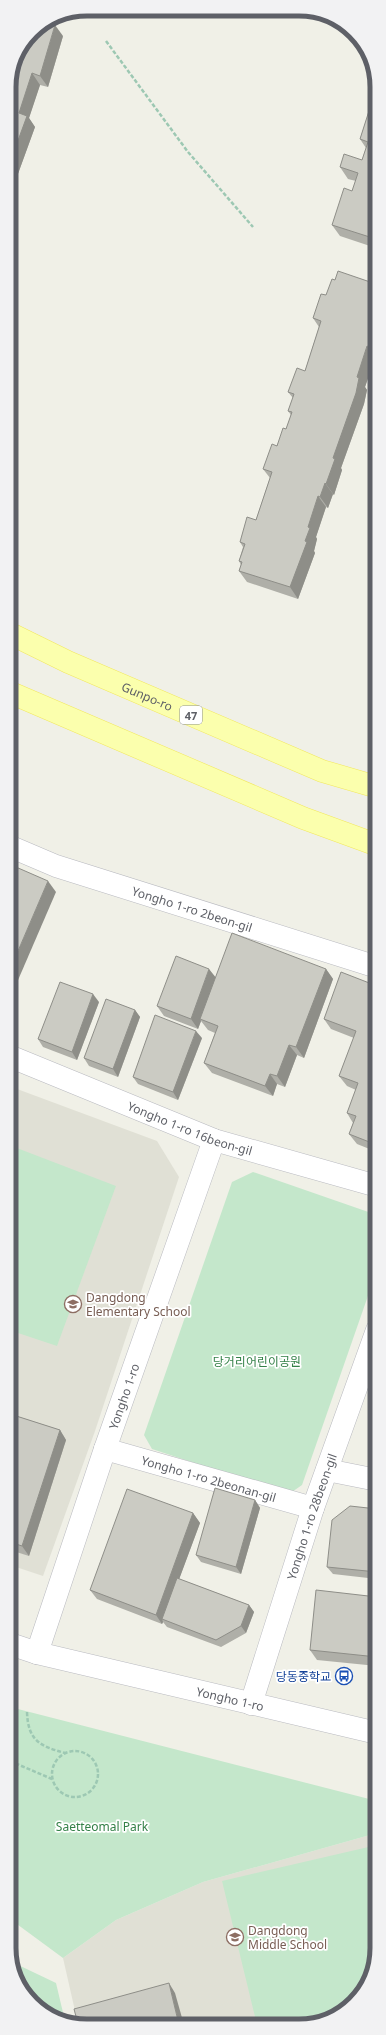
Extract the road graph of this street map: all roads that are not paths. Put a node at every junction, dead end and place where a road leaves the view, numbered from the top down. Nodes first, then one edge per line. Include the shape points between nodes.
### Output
1 (16, 636) edge
2 (16, 695) edge
3 (370, 785) edge
4 (370, 842) edge
5 (16, 849) edge
6 (370, 965) edge
7 (16, 1059) edge
8 (214, 1140) junction
9 (370, 1184) edge
10 (370, 1350) edge
11 (105, 1449) junction
12 (327, 1470) junction
13 (370, 1479) edge
14 (313, 1508) junction
15 (16, 1646) edge
16 (36, 1653) junction
17 (251, 1704) junction
18 (370, 1731) edge

1 - 3 main road, Gunpo-ro / 47 via 68,662 322,771
2 - 4 main road via 303,818
5 - 6 street, Yongho 1-ro 2beon-gil via 56,866
7 - 8 street, Yongho 1-ro 16beon-gil
8 - 9 street, Yongho 1-ro 16beon-gil
8 - 11 street, Yongho 1-ro
10 - 12 street, Yongho 1-ro 28beon-gil
11 - 14 street, Yongho 1-ro 2beonan-gil
11 - 16 street, Yongho 1-ro
12 - 13 street
12 - 14 street, Yongho 1-ro 28beon-gil
14 - 17 street, Yongho 1-ro 28beon-gil
15 - 16 street, Yongho 1-ro
16 - 17 street, Yongho 1-ro
17 - 18 street, Yongho 1-ro

